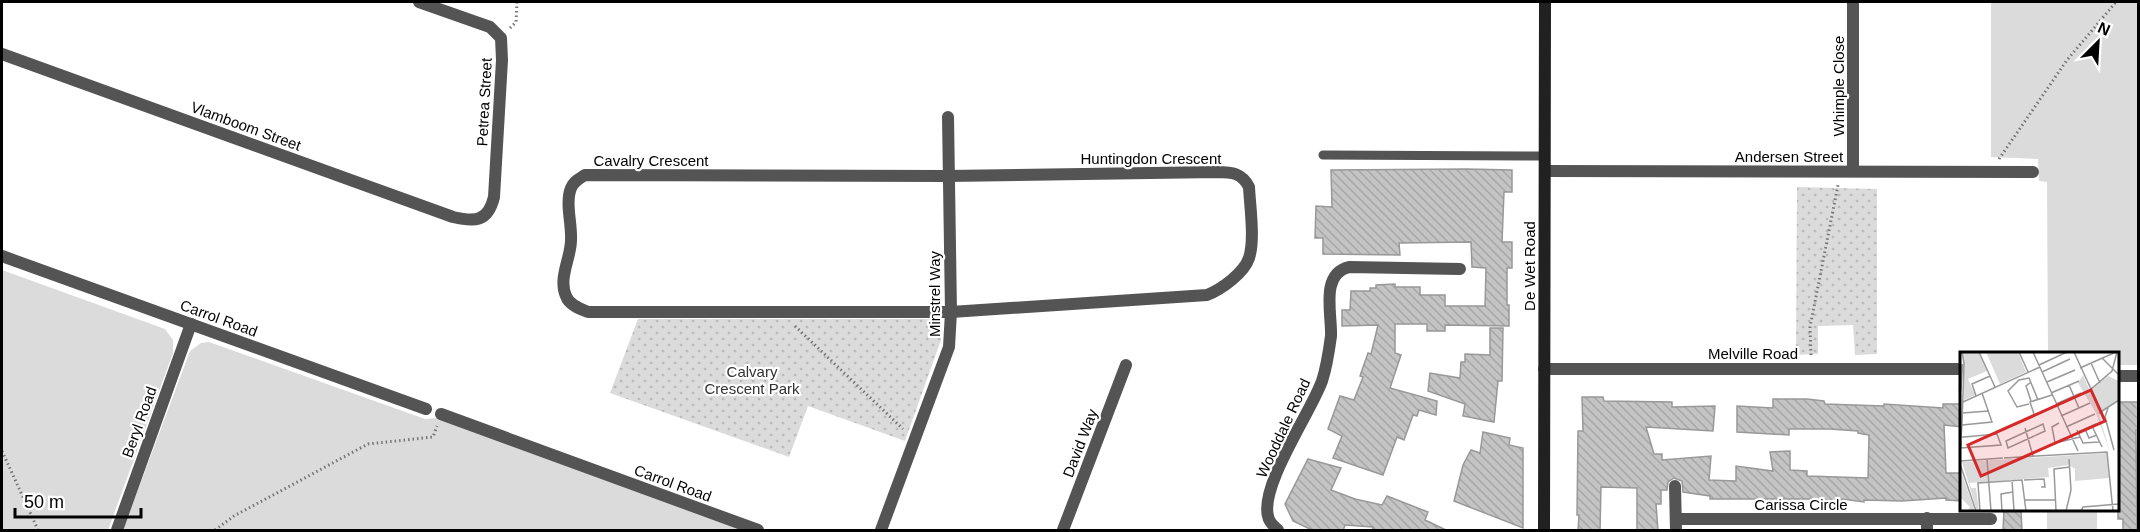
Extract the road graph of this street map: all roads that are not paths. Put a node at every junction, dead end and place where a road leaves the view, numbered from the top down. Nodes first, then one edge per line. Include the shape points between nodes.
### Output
1 (419, 2) edge
2 (1545, 2) edge
3 (1853, 2) edge
4 (2, 54) edge
5 (948, 117) dead end
6 (1323, 155) dead end
7 (1545, 156) junction
8 (1545, 171) junction
9 (1853, 171) junction
10 (2032, 172) dead end
11 (948, 176) junction
12 (481, 219) joint
13 (2, 256) edge
14 (1460, 268) dead end
15 (951, 312) junction
16 (191, 324) junction
17 (1126, 365) dead end
18 (1544, 369) junction
19 (1960, 369) edge
20 (2119, 376) edge
21 (2139, 376) edge
22 (426, 409) dead end
23 (441, 414) road end
24 (1675, 486) dead end
25 (1991, 519) dead end
26 (1927, 524) edge
27 (1676, 525) edge
28 (1801, 525) edge
29 (117, 531) edge
30 (758, 531) edge
31 (881, 531) edge
32 (1063, 531) edge
33 (1278, 531) edge
34 (1544, 531) edge

1 - 12 street, Petrea Street via 490,27 501,38 494,197
2 - 7 street, De Wet Road
3 - 9 street, Whimple Close
4 - 12 street, Vlamboom Street via 453,217
5 - 11 street, Minstrel Way
6 - 7 lane
7 - 8 street, De Wet Road
8 - 9 street, Andersen Street
8 - 18 street, De Wet Road
9 - 10 street, Andersen Street
11 - 15 street, Minstrel Way
11 - 15 street, Huntingdon Crescent via 1233,173 1250,187 1251,231 1251,252 1246,265 1208,295
11 - 15 street, Cavalry Crescent via 585,176 572,186 569,196 571,241 564,278 566,297 588,312
13 - 16 street, Carrol Road
14 - 33 street, Wooddale Road via 1363,266 1343,268 1335,275 1331,286 1328,362 1322,383 1270,490 1267,515
15 - 31 street, Minstrel Way via 949,347
16 - 22 street, Carrol Road
16 - 29 street, Beryl Road
17 - 32 street, David Way
18 - 19 street, Melville Road
18 - 34 street, De Wet Road
20 - 21 street
23 - 30 street, Carrol Road
24 - 27 street, Carissa Circle
25 - 26 street, Carissa Circle
26 - 28 street, Carissa Circle
27 - 28 street, Carissa Circle

